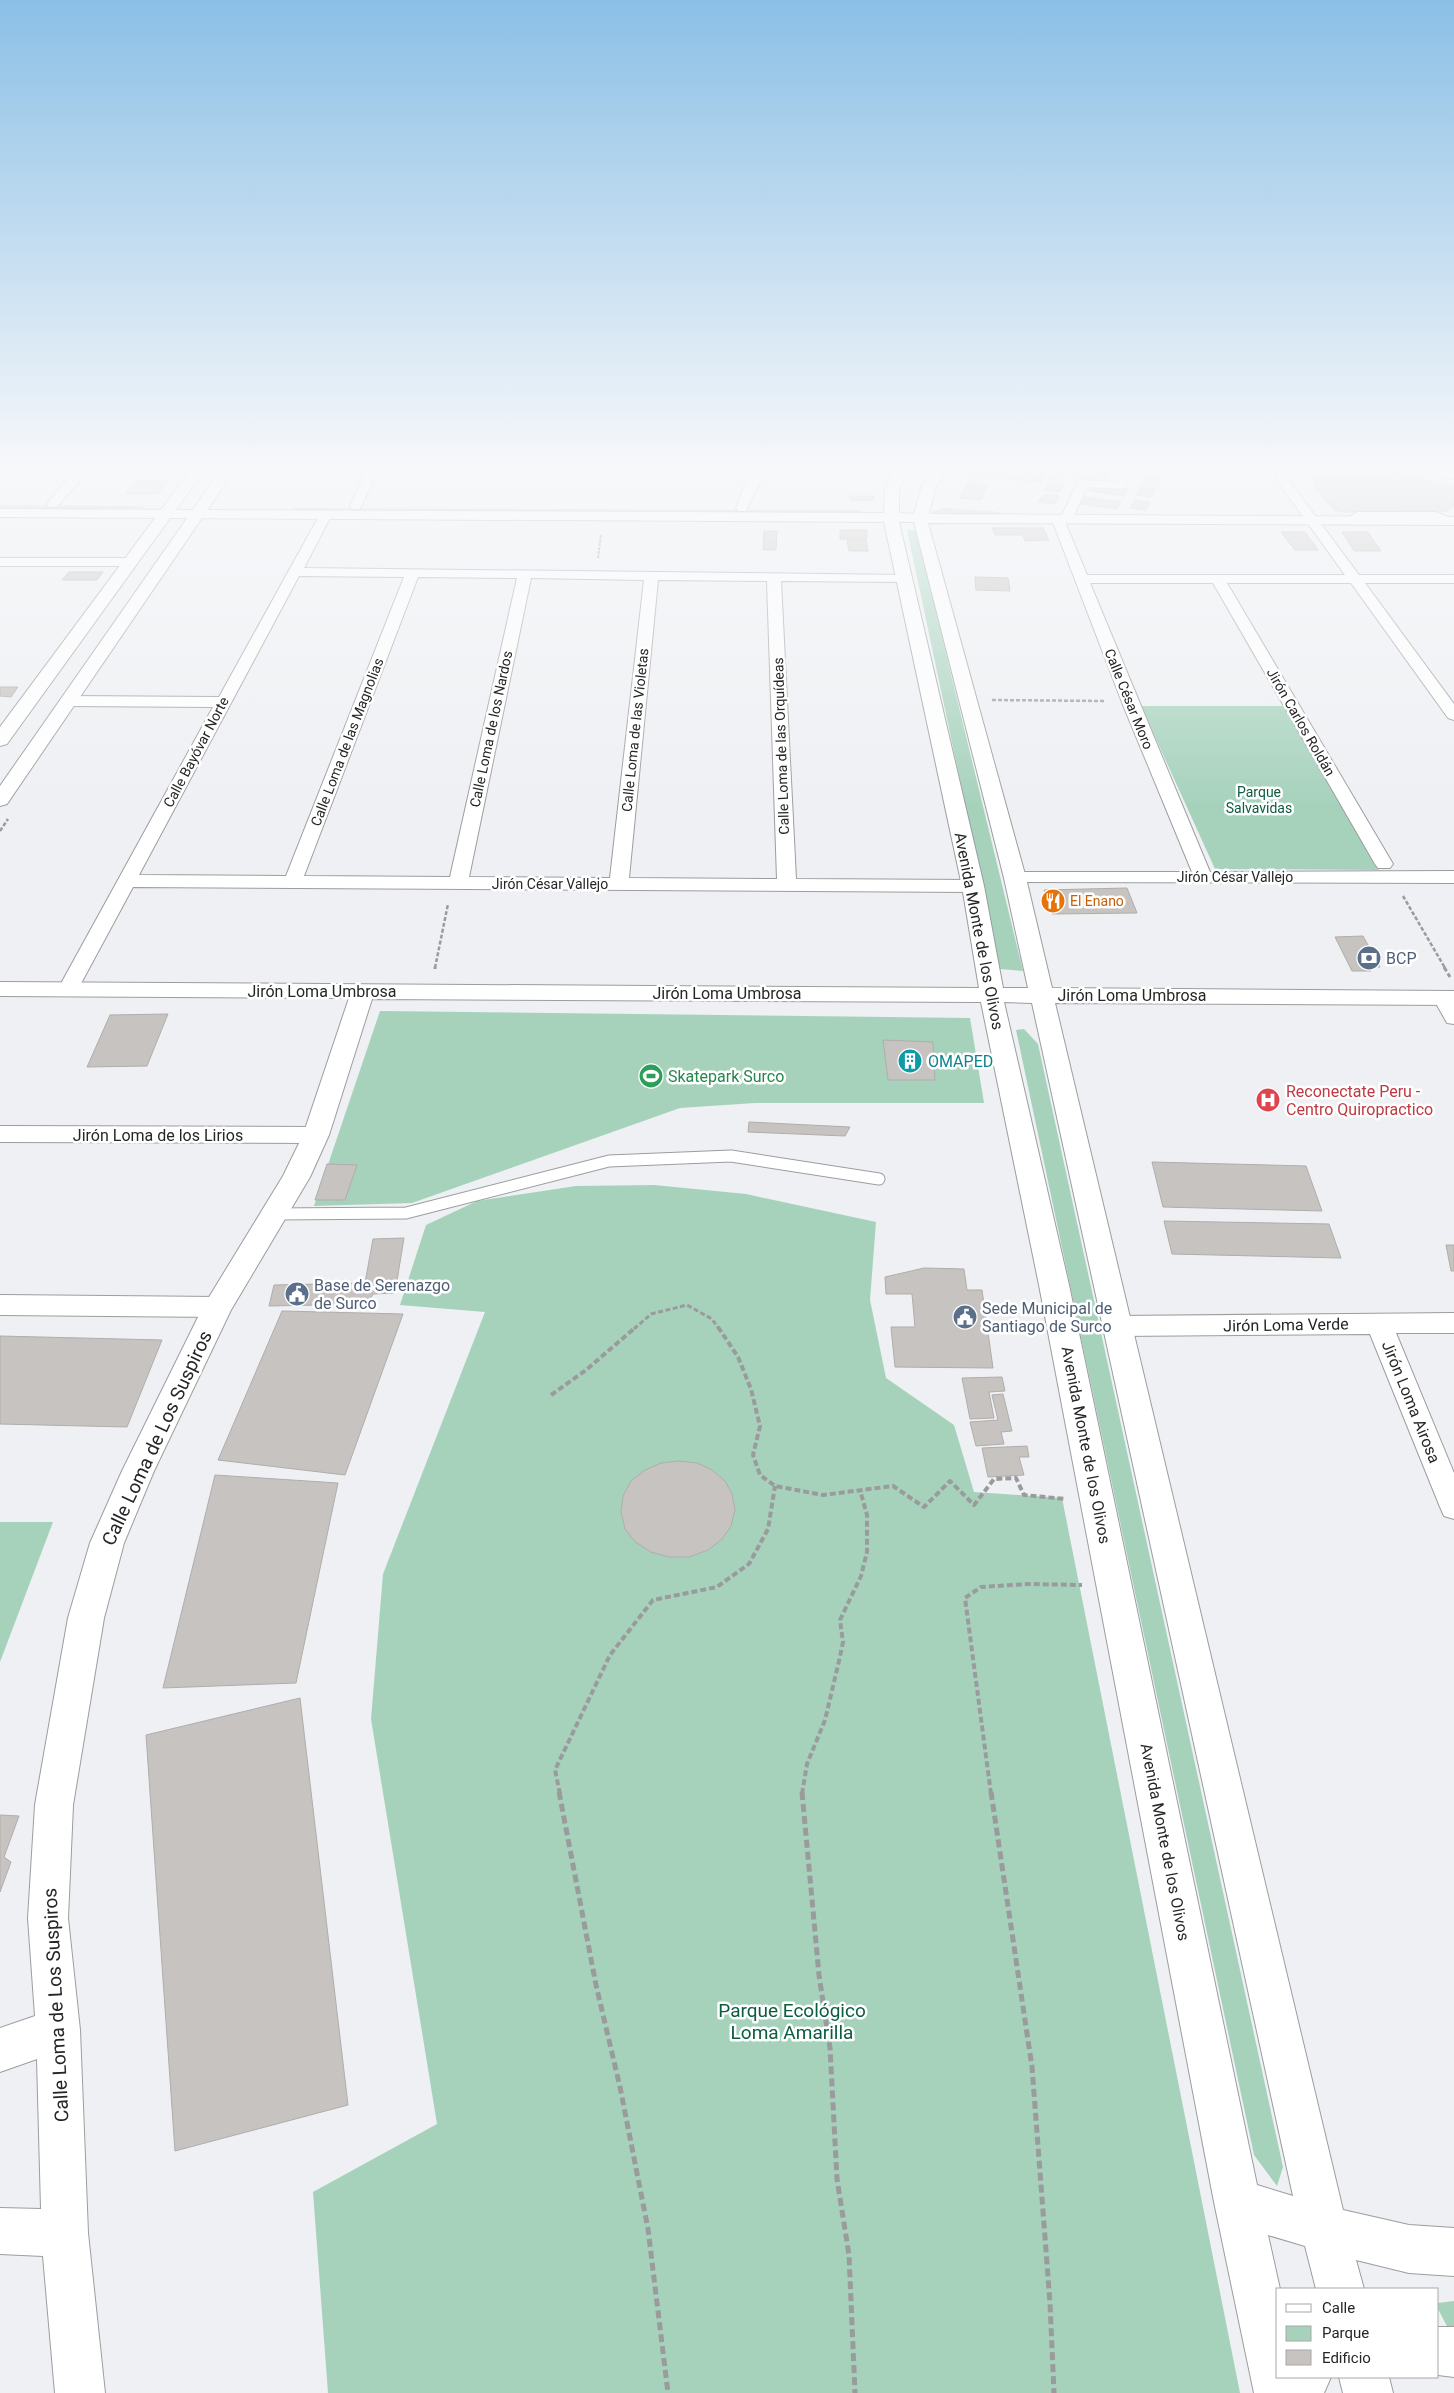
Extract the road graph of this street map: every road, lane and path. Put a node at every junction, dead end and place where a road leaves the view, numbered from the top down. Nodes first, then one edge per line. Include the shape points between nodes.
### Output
1 (116, 583) edge
2 (150, 583) edge
3 (288, 583) edge
4 (409, 583) edge
5 (523, 583) edge
6 (650, 583) edge
7 (774, 583) edge
8 (905, 583) edge
9 (927, 583) edge
10 (1083, 583) edge
11 (1220, 583) edge
12 (1357, 583) edge
13 (984, 700) dead end
14 (1107, 700) dead end
15 (68, 701) junction
16 (224, 702) junction
17 (1454, 715) edge
18 (0, 740) edge
19 (0, 800) edge
20 (1384, 864) dead end
21 (1203, 877) junction
22 (1454, 877) edge
23 (1016, 878) junction
24 (128, 881) junction
25 (293, 882) junction
26 (619, 884) junction
27 (786, 885) junction
28 (973, 886) junction
29 (454, 891) junction
30 (1402, 895) dead end
31 (434, 969) dead end
32 (0, 989) edge
33 (68, 989) junction
34 (363, 991) junction
35 (992, 994) junction
36 (1041, 994) junction
37 (1451, 998) edge
38 (0, 1134) edge
39 (316, 1135) junction
40 (879, 1179) dead end
41 (274, 1214) junction
42 (0, 1305) edge
43 (218, 1307) junction
44 (1454, 1323) edge
45 (1378, 1324) junction
46 (1118, 1326) junction
47 (551, 1395) dead end
48 (775, 1486) junction
49 (860, 1490) junction
50 (1098, 1502) junction
51 (1454, 1507) edge
52 (1114, 1586) junction
53 (58, 2030) junction
54 (0, 2050) edge
55 (1237, 2202) junction
56 (1324, 2230) junction
57 (0, 2231) edge
58 (65, 2233) junction
59 (1454, 2252) edge
60 (1340, 2288) edge
61 (1276, 2345) edge
62 (1439, 2351) edge
63 (1454, 2352) edge
64 (1364, 2378) edge
65 (80, 2393) edge
66 (668, 2393) edge
67 (855, 2393) edge
68 (1054, 2393) edge
69 (1368, 2393) edge

1 - 18 street
2 - 15 street
3 - 16 street, Calle Bayóvar Norte
4 - 25 street, Calle Loma de las Magnolias
5 - 29 street, Calle Loma de los Nardos
6 - 26 street, Calle Loma de las Violetas
7 - 27 street, Calle Loma de las Orquídeas
8 - 28 street, Avenida Monte de los Olivos
9 - 23 street, Avenida Monte de los Olivos
10 - 21 street, Calle César Moro
11 - 20 street, Jirón Carlos Roldán
12 - 17 street
13 - 14 path
15 - 16 street
15 - 19 street
16 - 24 street, Calle Bayóvar Norte
21 - 22 street, Jirón César Vallejo
21 - 23 street, Jirón César Vallejo
23 - 36 street, Avenida Monte de los Olivos
24 - 25 street, Jirón César Vallejo
24 - 33 street, Calle Bayóvar Norte
25 - 29 street, Jirón César Vallejo
26 - 27 street, Jirón César Vallejo
26 - 29 street, Jirón César Vallejo
27 - 28 street, Jirón César Vallejo
28 - 35 street, Avenida Monte de los Olivos
29 - 31 path
30 - 37 path
32 - 33 street, Jirón Loma Umbrosa
33 - 34 street, Jirón Loma Umbrosa
34 - 35 street, Jirón Loma Umbrosa
34 - 39 street, Calle Loma de Los Suspiros
35 - 36 street, Jirón Loma Umbrosa
35 - 50 street, Avenida Monte de los Olivos via 994,1016
36 - 37 street, Jirón Loma Umbrosa
36 - 46 street, Avenida Monte de los Olivos
38 - 39 street, Jirón Loma de los Lirios
39 - 41 street, Calle Loma de Los Suspiros
40 - 41 lane via 731,1156 609,1161 406,1213
41 - 43 street, Calle Loma de Los Suspiros
42 - 43 street
43 - 53 street, Calle Loma de Los Suspiros via 110,1534 86,1618 54,1805 48,1918
44 - 45 street, Jirón Loma Verde
45 - 46 street, Jirón Loma Verde
45 - 51 street, Jirón Loma Airosa
46 - 56 street, Avenida Monte de los Olivos
47 - 48 path via 586,1370 651,1314 687,1305 712,1319 738,1358 751,1389 760,1426 753,1455 760,1475
48 - 49 path via 823,1495
48 - 66 path via 768,1529 749,1564 717,1587 653,1600 610,1655 555,1770 596,1985 648,2229
49 - 50 path via 893,1486 924,1508 950,1481 974,1505 994,1479 1016,1478 1024,1495
49 - 67 path via 867,1515 867,1552 861,1576 840,1620 843,1642 839,1661 825,1720 807,1764 802,1786 819,1975 830,2048 837,2179 849,2254
50 - 52 street, Avenida Monte de los Olivos
52 - 55 street, Avenida Monte de los Olivos
52 - 68 path via 1028,1584 981,1587 965,1598 1032,2067
53 - 54 street
53 - 58 street, Calle Loma de Los Suspiros
55 - 56 street
55 - 61 street, Avenida Monte de los Olivos
56 - 59 street via 1409,2249
56 - 60 street, Avenida Monte de los Olivos
57 - 58 street
58 - 65 street, Calle Loma de Los Suspiros
62 - 63 street
64 - 69 street

